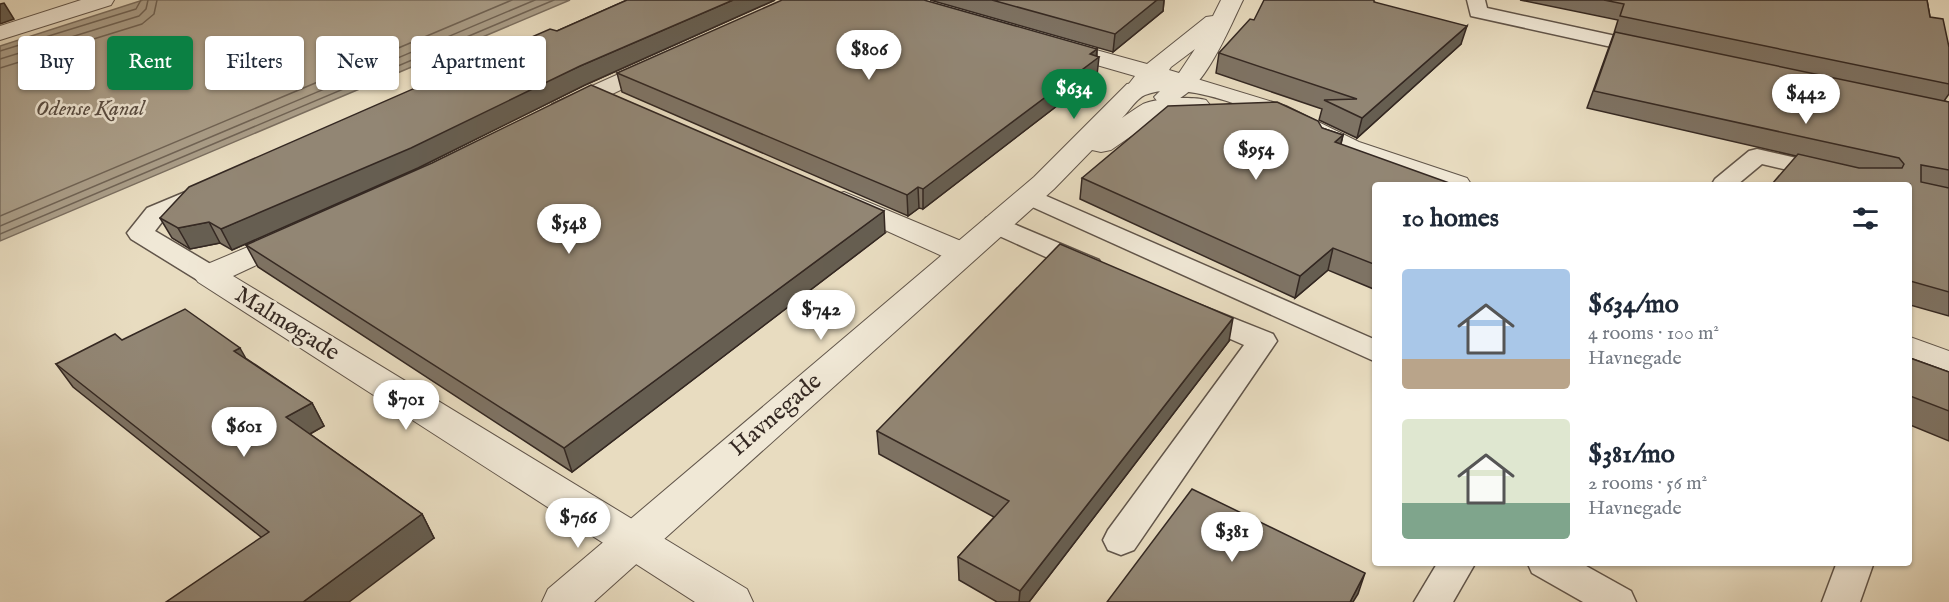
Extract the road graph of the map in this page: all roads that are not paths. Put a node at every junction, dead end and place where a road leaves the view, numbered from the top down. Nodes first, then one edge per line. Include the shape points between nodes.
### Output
1 (103, 0) edge
2 (1476, 0) edge
3 (1228, 7) edge
4 (0, 33) edge
5 (1034, 39) edge
6 (680, 53) edge
7 (1665, 53) edge
8 (1164, 87) junction
9 (595, 92) junction
10 (627, 106) edge
11 (543, 118) edge
12 (231, 179) edge
13 (1451, 182) edge
14 (1726, 182) edge
15 (1869, 182) edge
16 (1036, 189) junction
17 (822, 191) edge
18 (995, 224) junction
19 (314, 228) edge
20 (962, 253) junction
21 (209, 275) junction
22 (1113, 276) edge
23 (1166, 299) edge
24 (1372, 350) edge
25 (1912, 350) edge
26 (1949, 364) edge
27 (1121, 540) dead end
28 (632, 541) junction
29 (1456, 566) edge
30 (1552, 566) edge
31 (1854, 566) edge
32 (564, 602) edge
33 (731, 602) edge
34 (1433, 602) edge
35 (1617, 602) edge
36 (1841, 602) edge

1 - 4 street
2 - 7 lane via 1478,12
3 - 8 street, Havnegade via 1194,72
5 - 8 street
6 - 9 street
8 - 13 street via 1200,105 1348,145
8 - 16 street, Havnegade
9 - 10 street
9 - 11 street
12 - 21 lane via 156,213 140,233
14 - 15 lane via 1757,156
16 - 18 street, Havnegade
16 - 24 lane
17 - 20 street
18 - 20 street, Havnegade
18 - 22 lane
19 - 21 street
20 - 28 street, Havnegade
21 - 28 street, Malmøgade
23 - 27 lane via 1262,341
25 - 26 street
28 - 32 street, Havnegade
28 - 33 street, Malmøgade
29 - 34 lane
30 - 35 lane
31 - 36 lane

